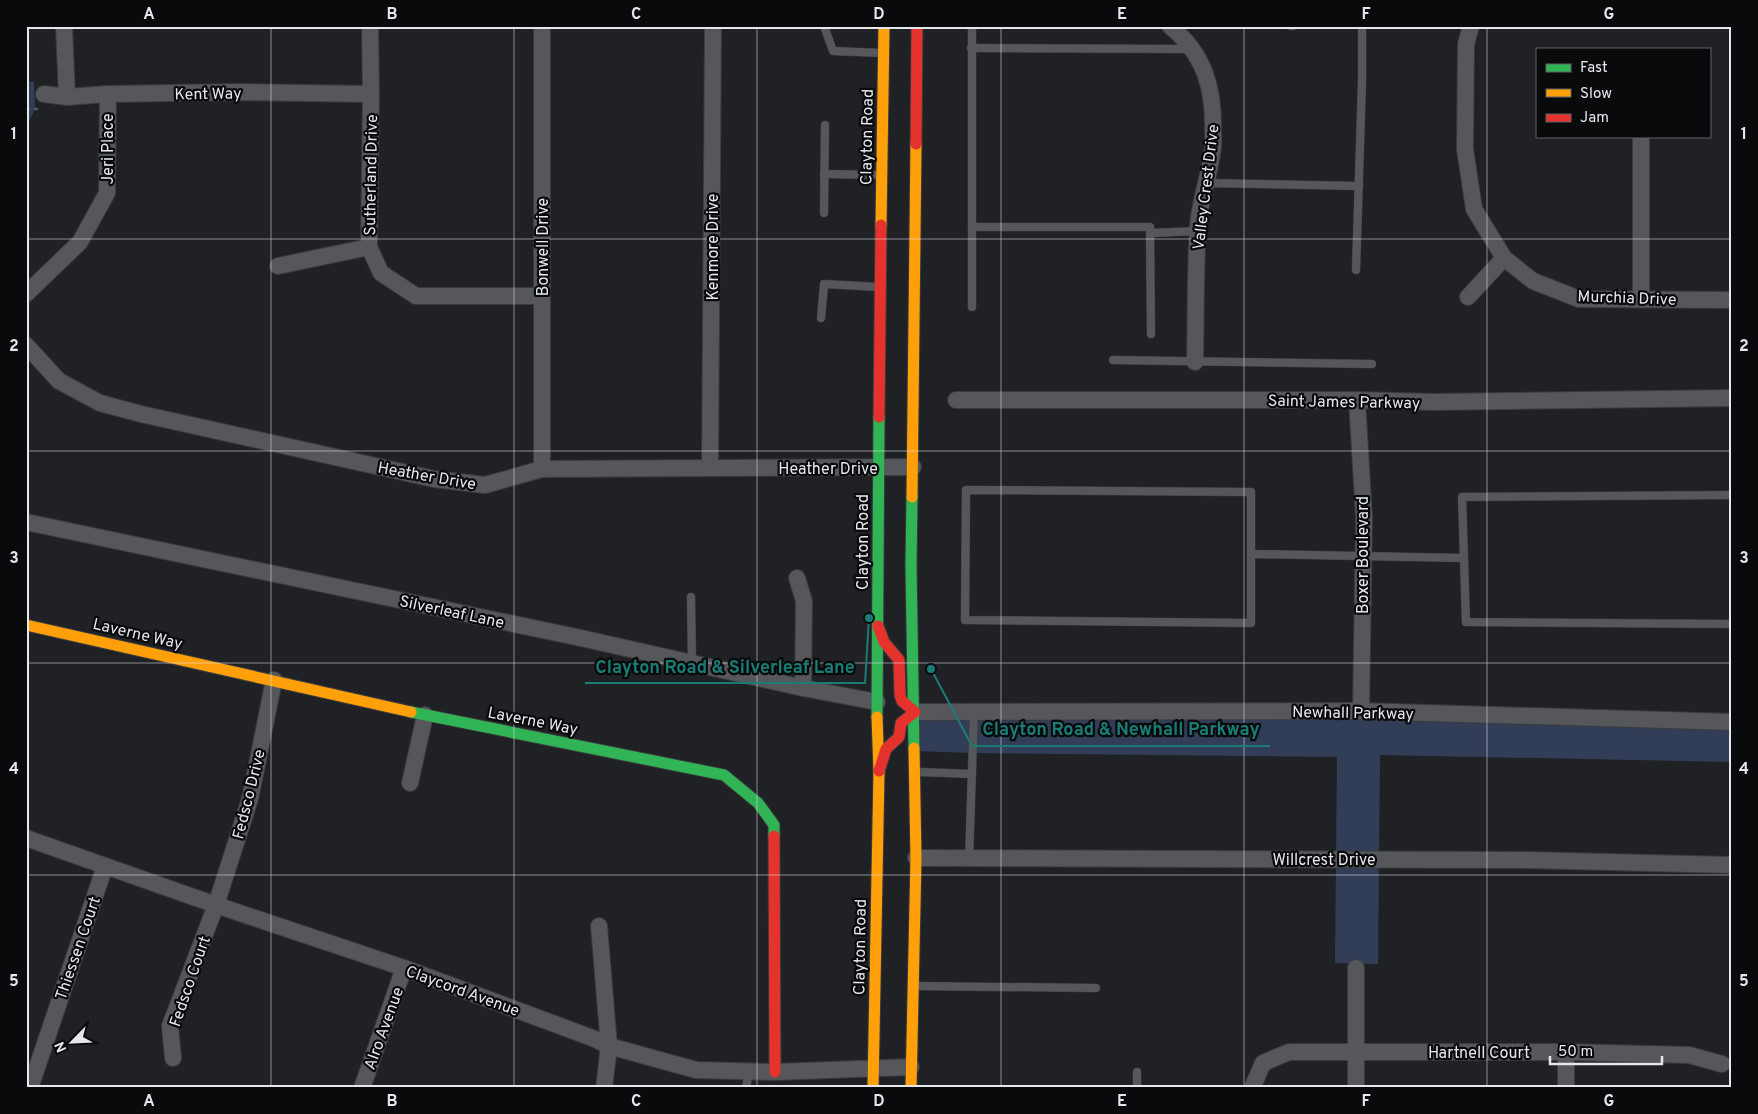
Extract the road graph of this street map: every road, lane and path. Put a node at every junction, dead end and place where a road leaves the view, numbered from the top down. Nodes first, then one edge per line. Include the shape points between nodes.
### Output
1 (64, 26) edge
2 (370, 26) edge
3 (542, 26) edge
4 (713, 26) edge
5 (824, 26) edge
6 (884, 26) edge
7 (917, 26) edge
8 (972, 26) edge
9 (1170, 26) edge
10 (1362, 26) edge
11 (1471, 26) edge
12 (971, 48) junction
13 (1192, 49) junction
14 (884, 53) junction
15 (44, 94) dead end
16 (108, 94) junction
17 (371, 94) junction
18 (67, 97) junction
19 (825, 125) dead end
20 (1641, 138) edge
21 (824, 174) junction
22 (882, 175) junction
23 (1207, 183) junction
24 (1359, 186) junction
25 (824, 213) dead end
26 (972, 227) junction
27 (1198, 231) junction
28 (1150, 233) junction
29 (369, 247) junction
30 (1504, 258) junction
31 (278, 266) dead end
32 (1356, 270) dead end
33 (881, 287) junction
34 (26, 294) edge
35 (542, 296) junction
36 (1468, 297) dead end
37 (1641, 299) junction
38 (1732, 300) edge
39 (972, 307) dead end
40 (821, 318) dead end
41 (1151, 334) dead end
42 (26, 345) edge
43 (1113, 360) dead end
44 (1195, 362) junction
45 (1372, 364) dead end
46 (1732, 398) edge
47 (956, 400) dead end
48 (1357, 400) junction
49 (913, 467) junction
50 (542, 468) junction
51 (710, 468) junction
52 (878, 468) junction
53 (1732, 495) edge
54 (26, 522) edge
55 (1251, 554) junction
56 (1364, 556) junction
57 (1464, 558) junction
58 (797, 578) dead end
59 (691, 597) dead end
60 (1732, 624) edge
61 (26, 625) edge
62 (878, 626) junction
63 (692, 663) junction
64 (274, 680) junction
65 (803, 688) junction
66 (877, 702) junction
67 (974, 711) junction
68 (1361, 711) junction
69 (915, 712) junction
70 (425, 715) junction
71 (1732, 722) edge
72 (879, 771) junction
73 (916, 772) junction
74 (972, 774) junction
75 (410, 783) dead end
76 (26, 838) edge
77 (916, 858) junction
78 (969, 859) junction
79 (1732, 865) edge
80 (105, 866) junction
81 (216, 905) junction
82 (598, 926) dead end
83 (404, 968) junction
84 (1356, 968) dead end
85 (913, 986) junction
86 (1096, 988) dead end
87 (609, 1046) junction
88 (1356, 1052) junction
89 (1566, 1052) junction
90 (173, 1058) dead end
91 (1722, 1064) dead end
92 (911, 1067) junction
93 (873, 1068) junction
94 (750, 1071) junction
95 (775, 1072) junction
96 (1137, 1072) dead end
97 (1253, 1086) dead end
98 (30, 1088) edge
99 (362, 1088) edge
100 (604, 1088) edge
101 (746, 1088) edge
102 (872, 1088) edge
103 (911, 1088) edge
104 (1138, 1088) edge
105 (1356, 1088) edge
106 (1566, 1088) edge

1 - 18 street
2 - 17 street, Sutherland Drive
3 - 35 street, Bonwell Drive
4 - 51 street, Kenmore Drive
5 - 14 lane via 833,51
6 - 14 main road, Clayton Road
7 - 49 main road
8 - 12 lane
9 - 13 street, Valley Crest Drive
10 - 24 lane
11 - 30 street, Murchia Drive via 1466,44 1465,149 1474,209
12 - 13 lane
12 - 26 lane
13 - 23 street, Valley Crest Drive via 1210,86 1214,113 1213,152
14 - 22 main road, Clayton Road
15 - 18 street, Kent Way
16 - 17 street, Kent Way
16 - 18 street, Kent Way
16 - 34 street, Jeri Place via 107,193 80,242
17 - 29 street, Sutherland Drive
19 - 21 lane
20 - 37 street
21 - 22 lane
21 - 25 lane
22 - 33 main road, Clayton Road
23 - 24 lane
23 - 27 street, Valley Crest Drive
24 - 32 lane
26 - 28 lane via 1150,227
26 - 39 lane
27 - 28 lane
27 - 44 street, Valley Crest Drive
28 - 41 lane
29 - 31 street
29 - 35 street, Sutherland Drive via 381,273 416,296
30 - 36 street
30 - 37 street, Murchia Drive via 1533,281 1579,299
33 - 40 lane via 824,284
33 - 52 main road, Clayton Road
35 - 50 street, Bonwell Drive
37 - 38 street, Murchia Drive
42 - 50 street, Heather Drive via 59,380 100,403 141,414 434,479 485,485
43 - 44 lane
44 - 45 lane
46 - 48 street, Saint James Parkway
47 - 48 street, Saint James Parkway
48 - 56 street, Boxer Boulevard
49 - 52 street, Heather Drive
49 - 69 main road via 911,566
50 - 51 street, Heather Drive
51 - 52 street, Heather Drive
52 - 62 main road, Clayton Road
53 - 57 lane via 1462,496
54 - 63 street, Silverleaf Lane
55 - 55 lane via 1251,492 966,490 965,620 1251,623
55 - 56 lane
56 - 57 lane
56 - 68 street, Boxer Boulevard
57 - 60 lane via 1466,622
58 - 65 street via 804,601
59 - 63 lane
61 - 64 main road, Laverne Way
62 - 66 main road, Clayton Road
62 - 69 main road via 884,642 899,660 902,701
63 - 65 street, Silverleaf Lane
64 - 70 main road, Laverne Way
64 - 81 street, Fedsco Drive via 250,798
65 - 66 street, Silverleaf Lane
66 - 72 main road, Clayton Road
67 - 68 street, Newhall Parkway
67 - 69 street, Newhall Parkway
67 - 74 lane
68 - 71 street, Newhall Parkway
69 - 72 main road via 901,723 899,737 886,749
69 - 73 main road
70 - 75 street
70 - 95 main road, Laverne Way via 724,775 758,803 774,826
72 - 93 main road, Clayton Road
73 - 74 lane
73 - 77 main road
74 - 78 lane
76 - 80 street, Claycord Avenue
77 - 78 street, Willcrest Drive
77 - 85 main road
78 - 79 street, Willcrest Drive via 1527,860
80 - 81 street, Claycord Avenue
80 - 98 street, Thiessen Court
81 - 83 street, Claycord Avenue
81 - 90 street, Fedsco Court via 170,1026
82 - 87 street
83 - 87 street, Claycord Avenue
83 - 99 street, Alro Avenue
84 - 88 street
85 - 86 lane
85 - 92 main road
87 - 94 street, Claycord Avenue via 696,1070
87 - 100 street
88 - 89 street, Hartnell Court
88 - 97 street, Hartnell Court via 1289,1052 1263,1063
88 - 105 street
89 - 91 street, Hartnell Court via 1689,1055
89 - 106 street
92 - 93 street, Claycord Avenue
92 - 103 main road
93 - 95 street, Claycord Avenue
93 - 102 main road, Clayton Road
94 - 95 street, Claycord Avenue
94 - 101 lane
96 - 104 lane

